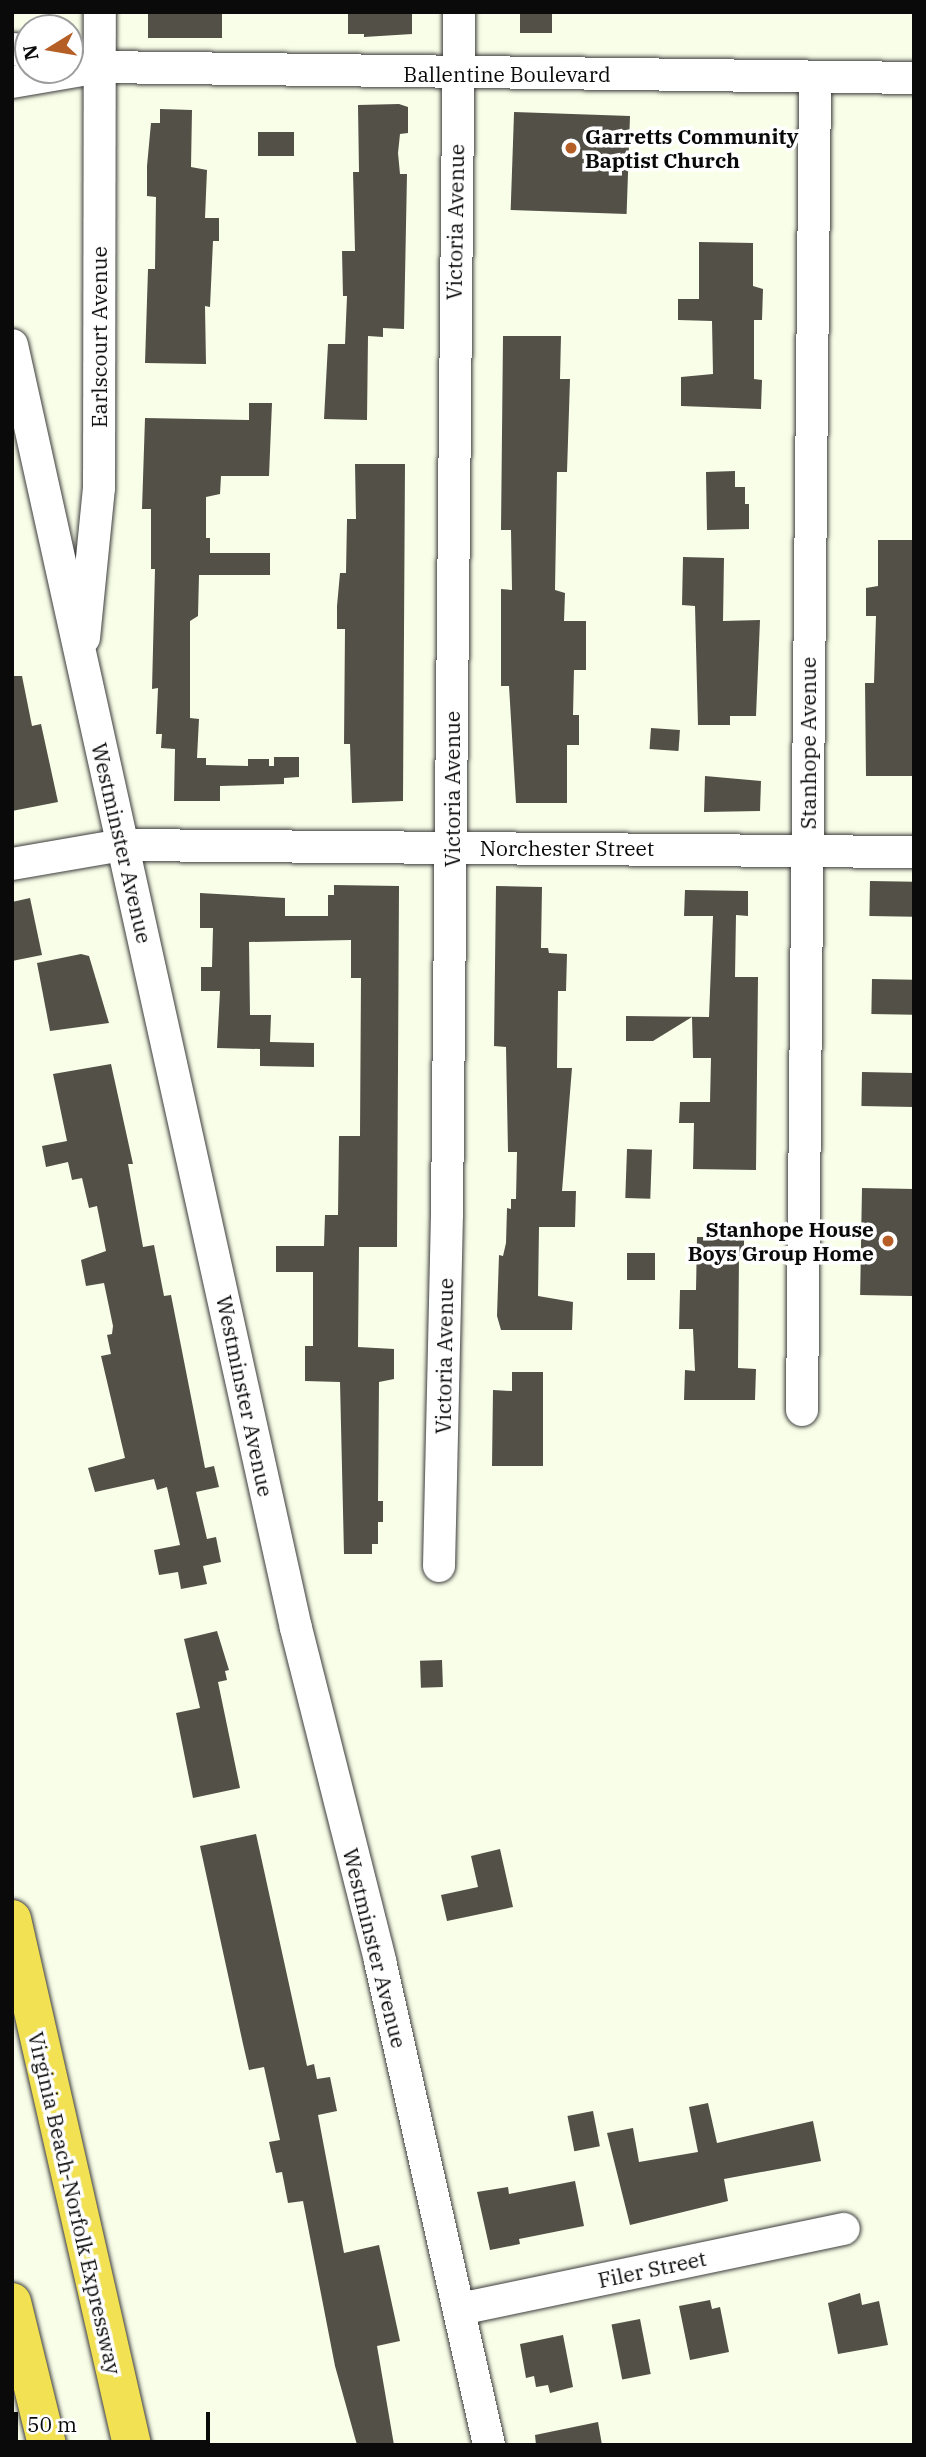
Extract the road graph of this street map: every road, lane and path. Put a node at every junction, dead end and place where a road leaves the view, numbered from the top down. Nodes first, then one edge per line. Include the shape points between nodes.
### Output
1 (100, 12) edge
2 (459, 12) edge
3 (84, 61) edge
4 (100, 67) junction
5 (457, 74) junction
6 (815, 76) junction
7 (914, 78) edge
8 (12, 82) edge
9 (12, 345) edge
10 (81, 660) junction
11 (122, 845) junction
12 (451, 849) junction
13 (808, 850) junction
14 (914, 852) edge
15 (12, 864) edge
16 (802, 1410) dead end
17 (439, 1566) dead end
18 (12, 1919) edge
19 (844, 2229) dead end
20 (12, 2302) edge
21 (460, 2309) junction
22 (47, 2445) edge
23 (132, 2445) edge
24 (489, 2445) edge

1 - 4 street, Earlscourt Avenue
2 - 5 street, Victoria Avenue
3 - 4 street, Ballentine Boulevard
4 - 5 street, Ballentine Boulevard
4 - 8 street, Ballentine Boulevard
4 - 10 street, Earlscourt Avenue via 99,488
5 - 6 street, Ballentine Boulevard
5 - 12 street, Victoria Avenue
6 - 7 street, Ballentine Boulevard
6 - 13 street, Stanhope Avenue
9 - 10 street, Westminster Avenue
10 - 11 street, Westminster Avenue
11 - 12 street, Norchester Street
11 - 15 street, Norchester Street
11 - 21 street, Westminster Avenue via 296,1628
12 - 13 street, Norchester Street
12 - 17 street, Victoria Avenue
13 - 14 street, Norchester Street
13 - 16 street, Stanhope Avenue
18 - 23 highway, Virginia Beach-Norfolk Expressway
19 - 21 street, Filer Street
20 - 22 highway
21 - 24 street, Westminster Avenue

